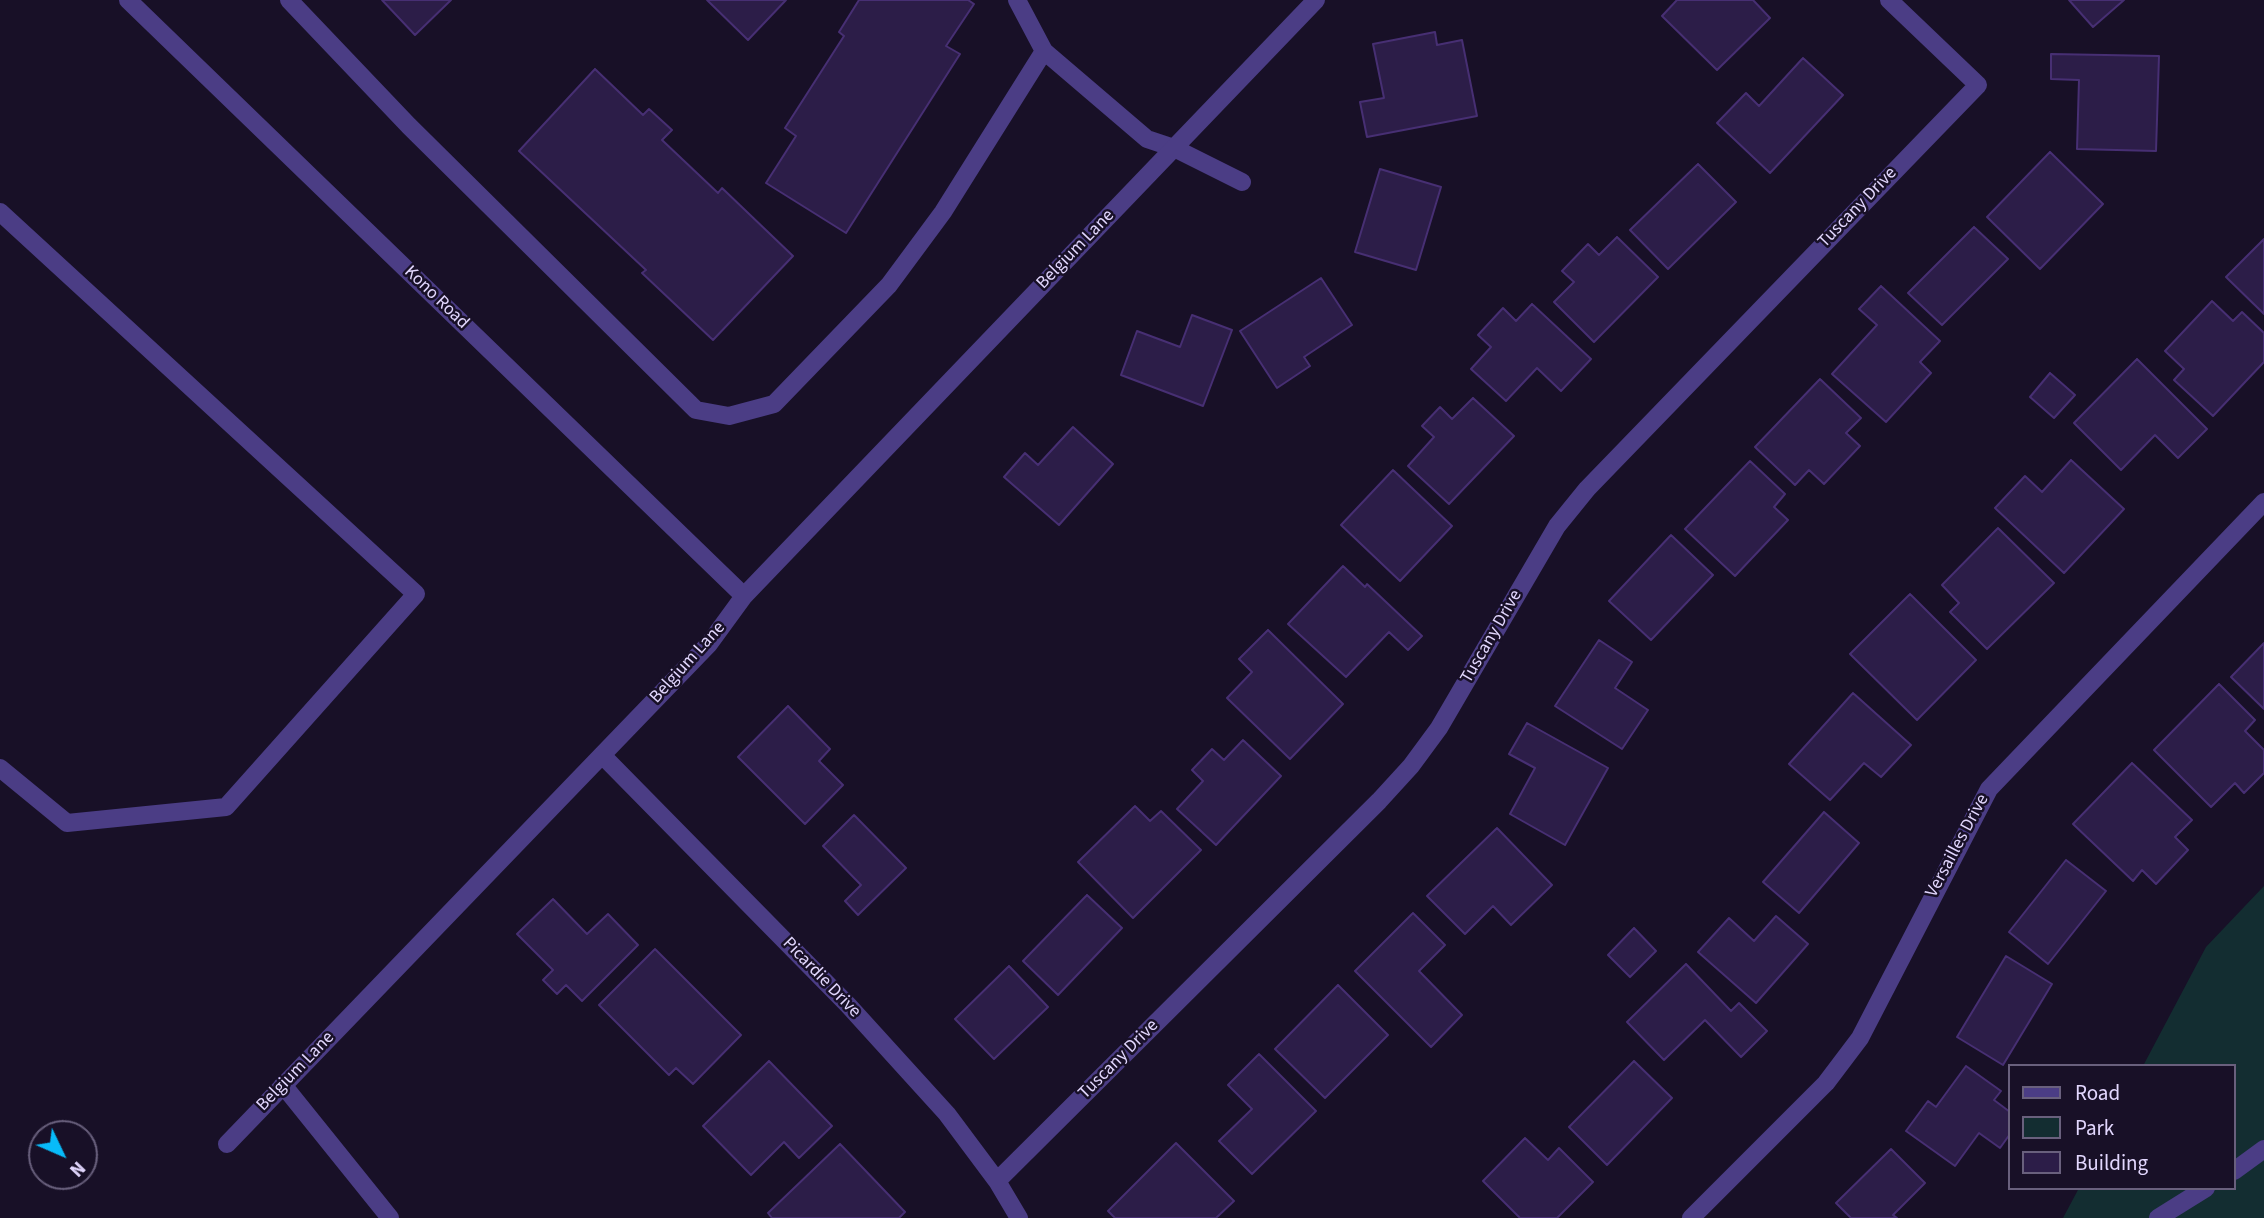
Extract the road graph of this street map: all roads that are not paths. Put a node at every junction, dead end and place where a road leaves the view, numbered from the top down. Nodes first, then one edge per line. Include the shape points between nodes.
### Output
1 (128, 0) edge
2 (289, 0) edge
3 (1017, 0) edge
4 (1316, 0) edge
5 (1889, 0) edge
6 (1044, 51) junction
7 (1174, 148) junction
8 (1242, 181) dead end
9 (0, 212) edge
10 (2264, 502) edge
11 (744, 596) junction
12 (602, 755) junction
13 (0, 768) edge
14 (283, 1085) junction
15 (227, 1144) dead end
16 (2264, 1150) edge
17 (2236, 1170) edge
18 (997, 1181) junction
19 (2203, 1190) edge
20 (390, 1218) edge
21 (1019, 1218) edge
22 (1691, 1218) edge
23 (2158, 1218) edge

1 - 11 street, Kono Road
2 - 6 street via 409,126 696,410 729,416 774,404 889,285 943,212
3 - 6 street
4 - 7 street, Belgium Lane
5 - 18 street, Tuscany Drive via 1978,85 1587,489 1557,526 1438,728 1380,801
6 - 7 street via 1147,139
7 - 8 street
7 - 11 street, Belgium Lane
9 - 13 street via 416,594 226,807 67,823
10 - 22 street, Versailles Drive via 1989,789 1860,1038 1826,1083
11 - 12 street, Belgium Lane via 709,644
12 - 14 street, Belgium Lane
12 - 18 street, Picardie Drive via 848,1005 947,1114
14 - 15 street, Belgium Lane
14 - 20 street
16 - 17 street
18 - 21 street, Picardie Drive
19 - 23 street

